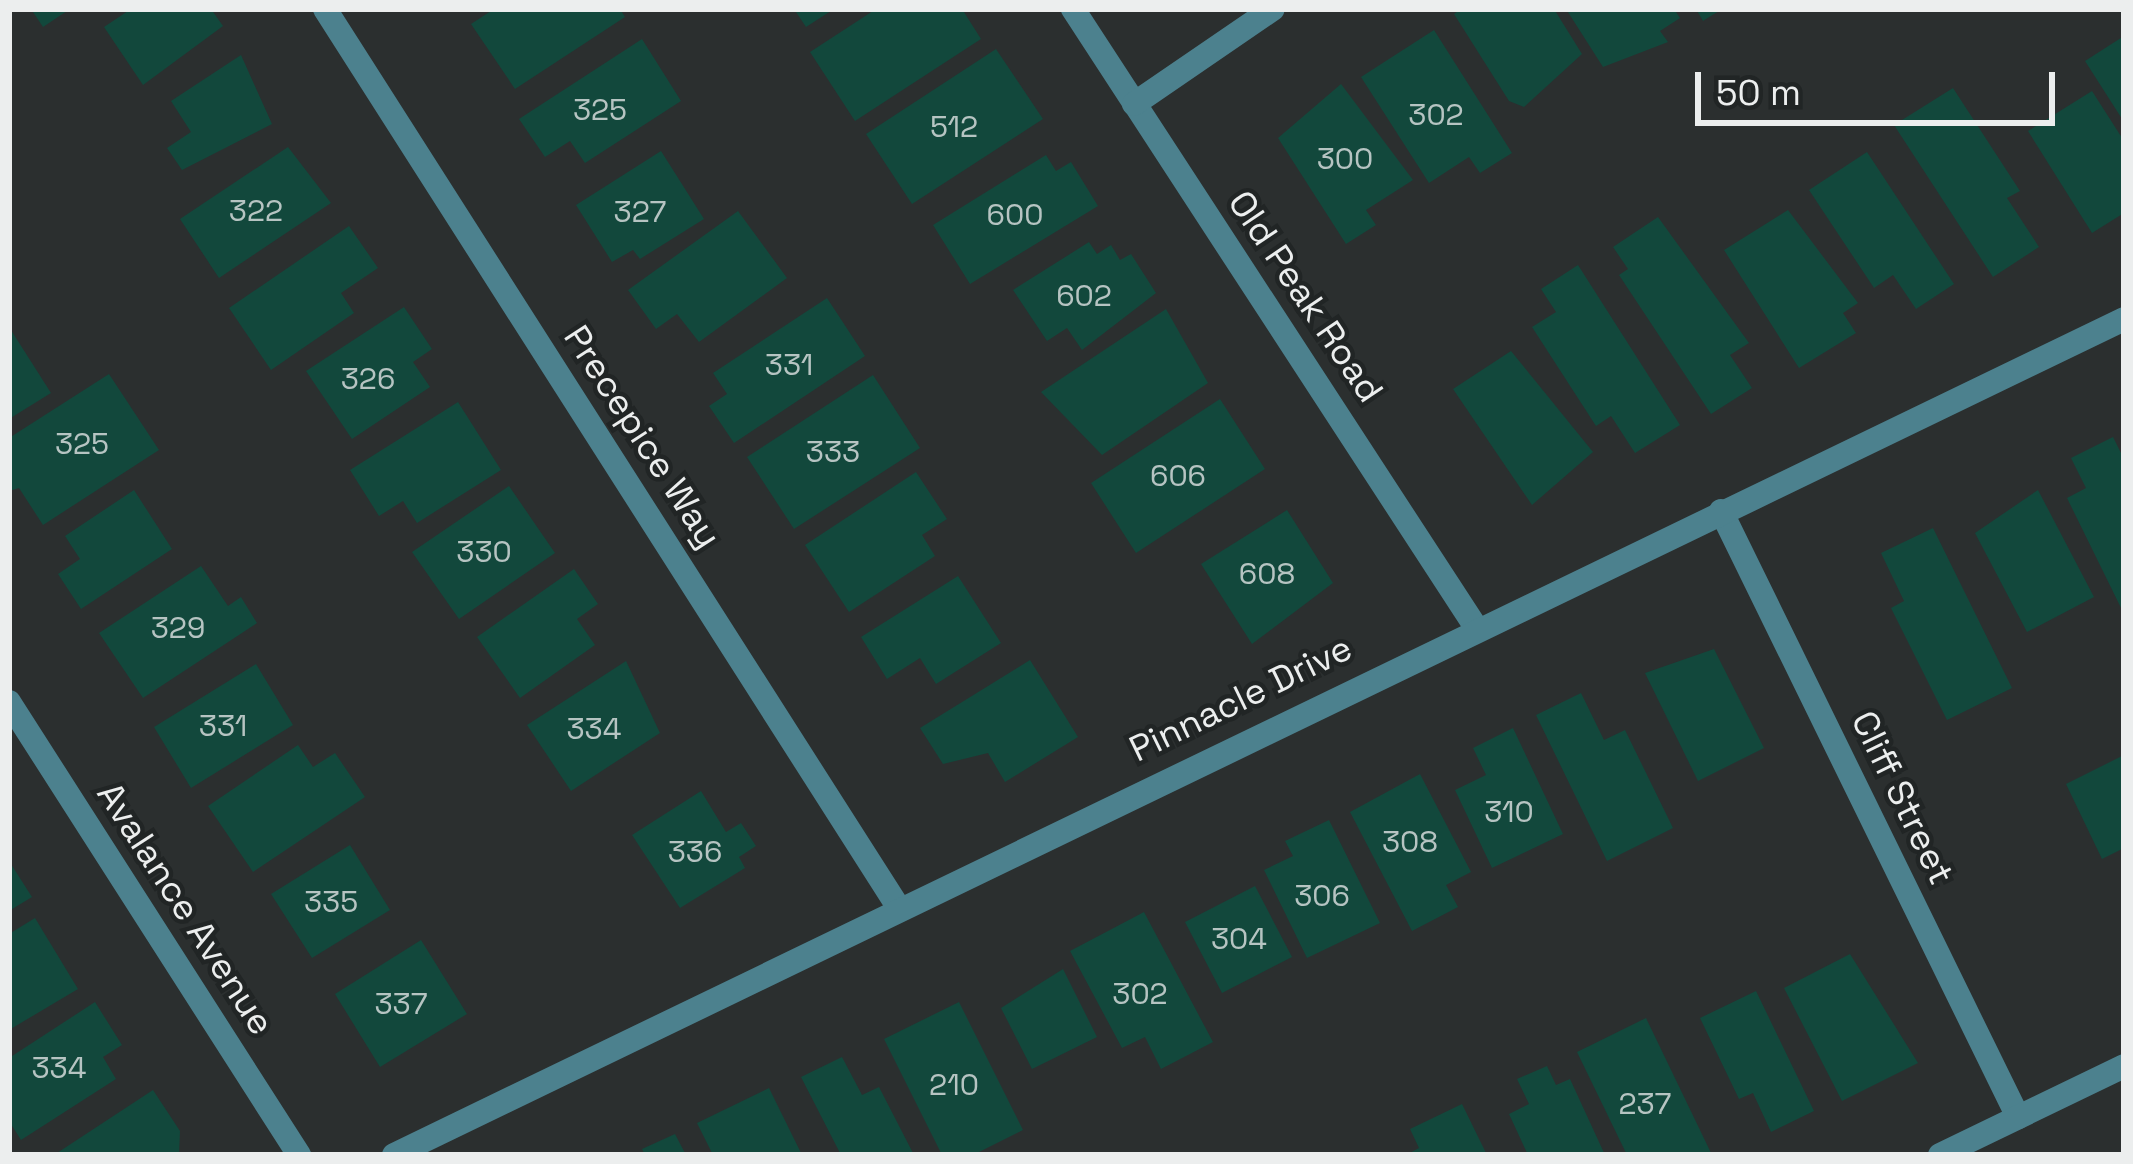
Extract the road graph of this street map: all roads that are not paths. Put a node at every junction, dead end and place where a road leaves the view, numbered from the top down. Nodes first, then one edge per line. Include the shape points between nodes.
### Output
1 (325, 9) edge
2 (1073, 9) edge
3 (1273, 9) edge
4 (1134, 104) junction
5 (2124, 319) edge
6 (1721, 511) junction
7 (1475, 626) junction
8 (9, 702) edge
9 (897, 905) junction
10 (2124, 1066) edge
11 (2018, 1117) junction
12 (299, 1155) edge
13 (394, 1155) edge
14 (1940, 1155) edge

1 - 9 street, Precepice Way
2 - 4 street, Old Peak Road
3 - 4 street
4 - 7 street, Old Peak Road
5 - 6 street, Pinnacle Drive
6 - 7 street, Pinnacle Drive
6 - 11 street, Cliff Street
7 - 9 street, Pinnacle Drive
8 - 12 street, Avalance Avenue
9 - 13 street, Pinnacle Drive
10 - 11 street
11 - 14 street

